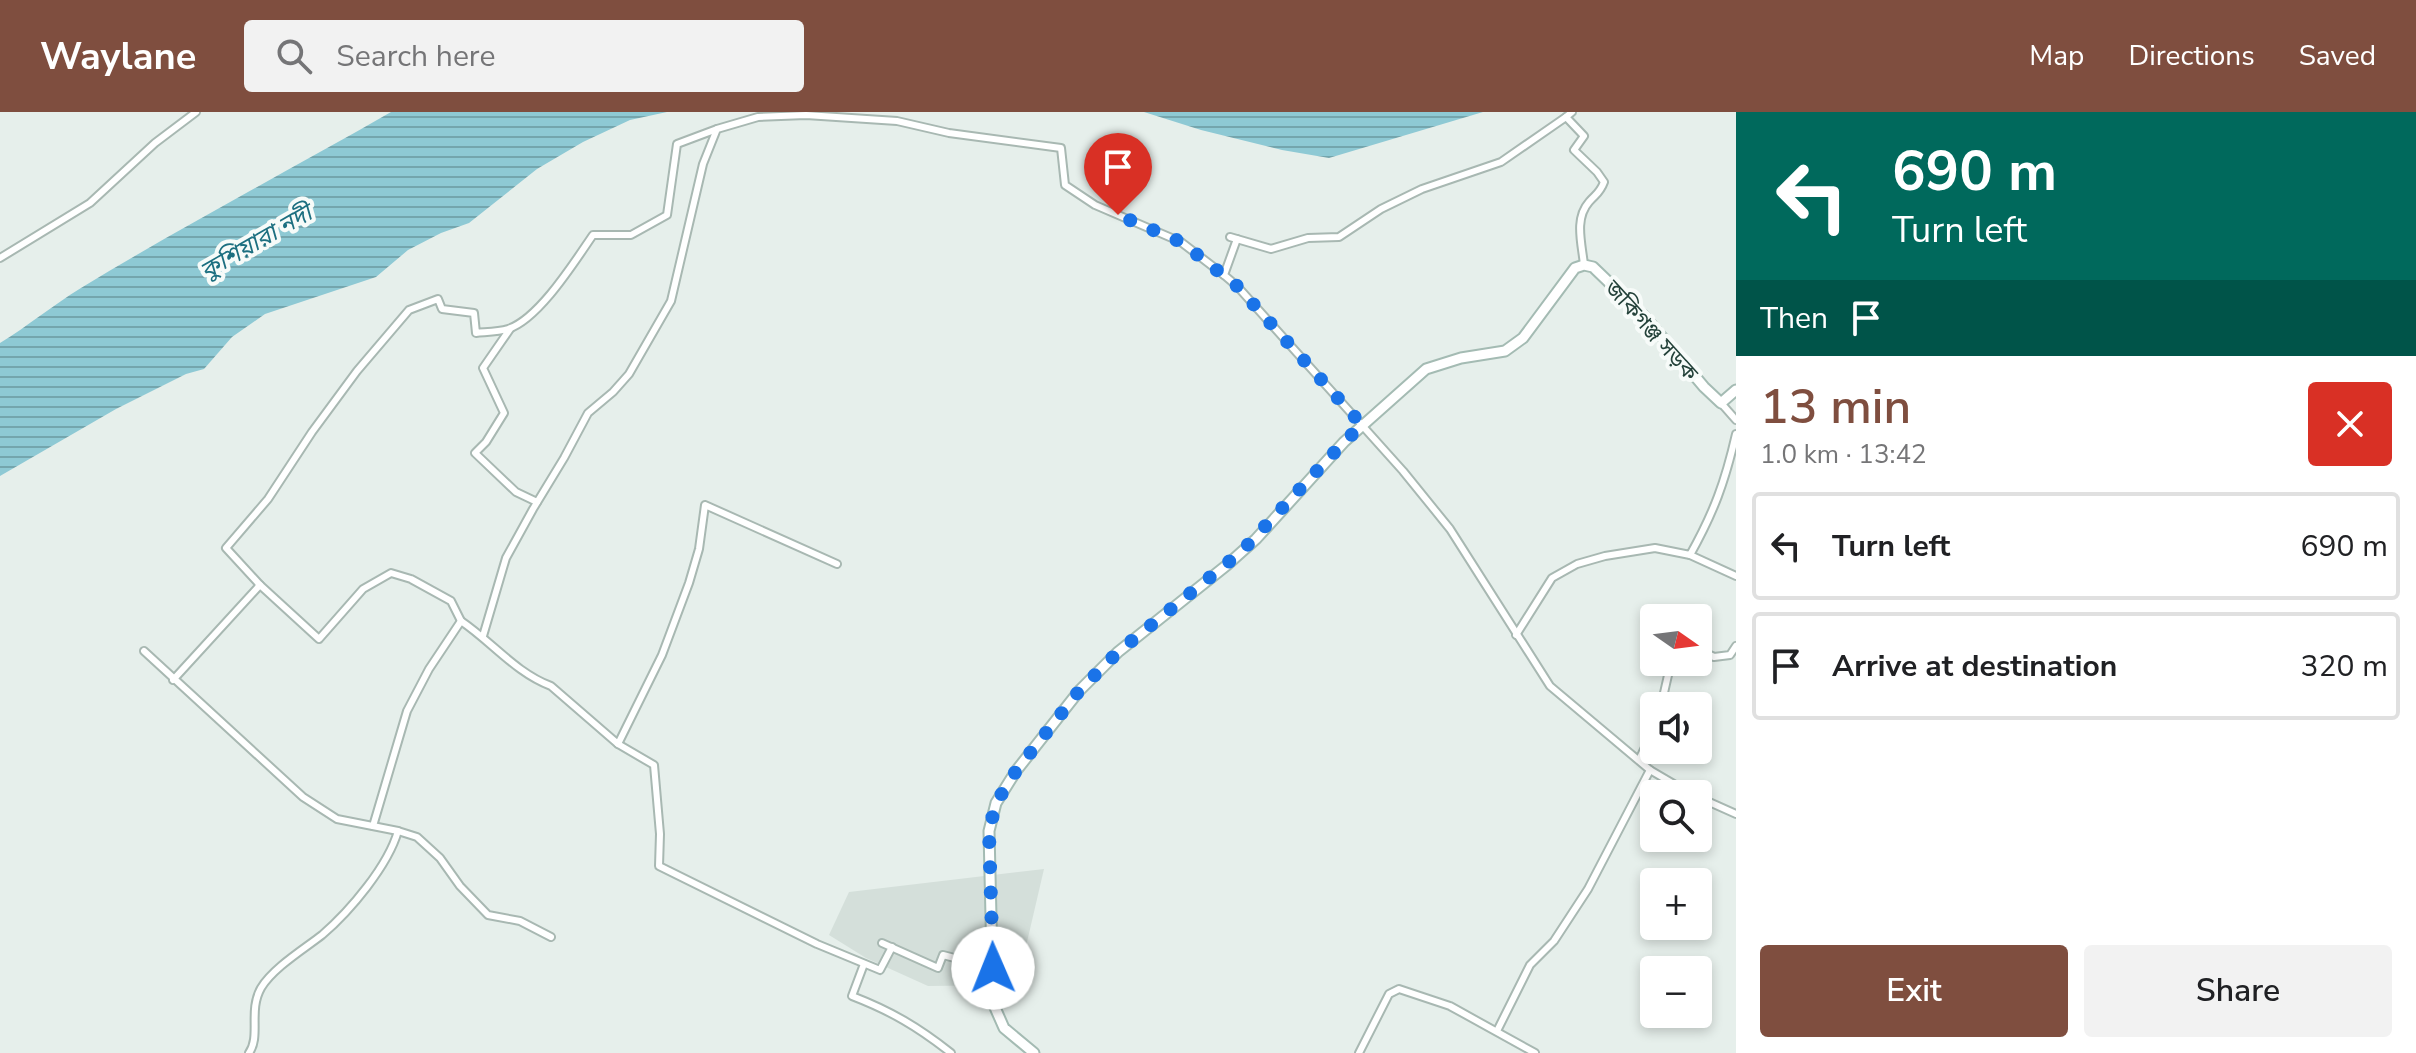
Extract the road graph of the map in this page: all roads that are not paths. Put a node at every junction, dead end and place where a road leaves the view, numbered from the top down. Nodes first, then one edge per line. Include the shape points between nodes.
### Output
1 (196, 112) edge
2 (1569, 114) edge
3 (717, 129) junction
4 (0, 258) edge
5 (1584, 265) junction
6 (1224, 275) junction
7 (510, 329) junction
8 (1736, 390) edge
9 (1721, 403) junction
10 (1736, 420) edge
11 (1362, 425) junction
12 (1736, 434) edge
13 (537, 502) junction
14 (1690, 555) junction
15 (837, 564) dead end
16 (1736, 576) edge
17 (260, 585) junction
18 (461, 621) junction
19 (1516, 635) junction
20 (483, 636) junction
21 (1736, 646) edge
22 (144, 651) dead end
23 (1712, 656) edge
24 (173, 680) junction
25 (618, 744) junction
26 (1639, 760) joint
27 (1650, 770) junction
28 (1667, 780) edge
29 (1712, 803) edge
30 (1736, 814) edge
31 (373, 826) junction
32 (398, 831) junction
33 (551, 937) dead end
34 (882, 943) dead end
35 (892, 947) junction
36 (864, 964) junction
37 (993, 968) junction
38 (1497, 1031) junction
39 (252, 1052) edge
40 (951, 1053) edge
41 (1034, 1053) edge
42 (1359, 1053) edge
43 (1535, 1053) edge

1 - 4 street via 90,203
2 - 5 street via 1584,136 1574,150 1604,182 1580,218
2 - 6 street via 1501,162 1422,189 1339,237 1308,238 1271,249 1234,238
3 - 6 street via 758,117 806,115 897,121 1061,148 1065,185 1095,205 1181,242
3 - 7 street via 677,144 667,215 631,235 593,235 537,308
3 - 13 street via 703,164 671,301 629,374 588,413
5 - 9 main road, জকিগঞ্জ সড়ক via 1593,267 1645,317
5 - 11 main road, জকিগঞ্জ সড়ক via 1575,268 1523,338 1505,351 1426,369
6 - 11 street
7 - 13 street via 483,368 504,413 475,453 516,492
7 - 17 street via 476,333 474,313 442,309 438,299 409,310 357,371 268,499 226,548
8 - 9 main road
9 - 10 street
11 - 19 street via 1450,529
11 - 37 main road, জকিগঞ্জ সড়ক via 1246,548 1118,652 1079,691 1016,771 996,803 989,831
12 - 14 street via 1713,515
13 - 20 street via 506,558
14 - 16 street
14 - 19 street via 1655,548 1577,564 1552,578
15 - 25 street via 705,505 689,583 662,655
17 - 18 street via 319,639 363,589 391,573 451,601
17 - 24 street
18 - 20 street
18 - 31 street via 407,711
19 - 26 street via 1550,686
20 - 25 street
21 - 23 street via 1730,655
22 - 24 street
24 - 31 street via 303,797 337,819
25 - 36 street via 654,765 659,866
26 - 27 street
27 - 28 street
27 - 38 street via 1588,889 1554,941 1530,965
29 - 30 street
31 - 32 street
32 - 33 street via 417,837 440,858 488,915 520,921
32 - 39 street via 390,853 349,906 263,985 255,1001
34 - 35 street
35 - 36 street via 880,970
35 - 37 street via 938,968 943,955
36 - 40 street via 852,996 913,1024
37 - 41 main road, জকিগঞ্জ সড়ক via 993,1003 1004,1028
38 - 42 street via 1450,1006 1396,989
38 - 43 street

